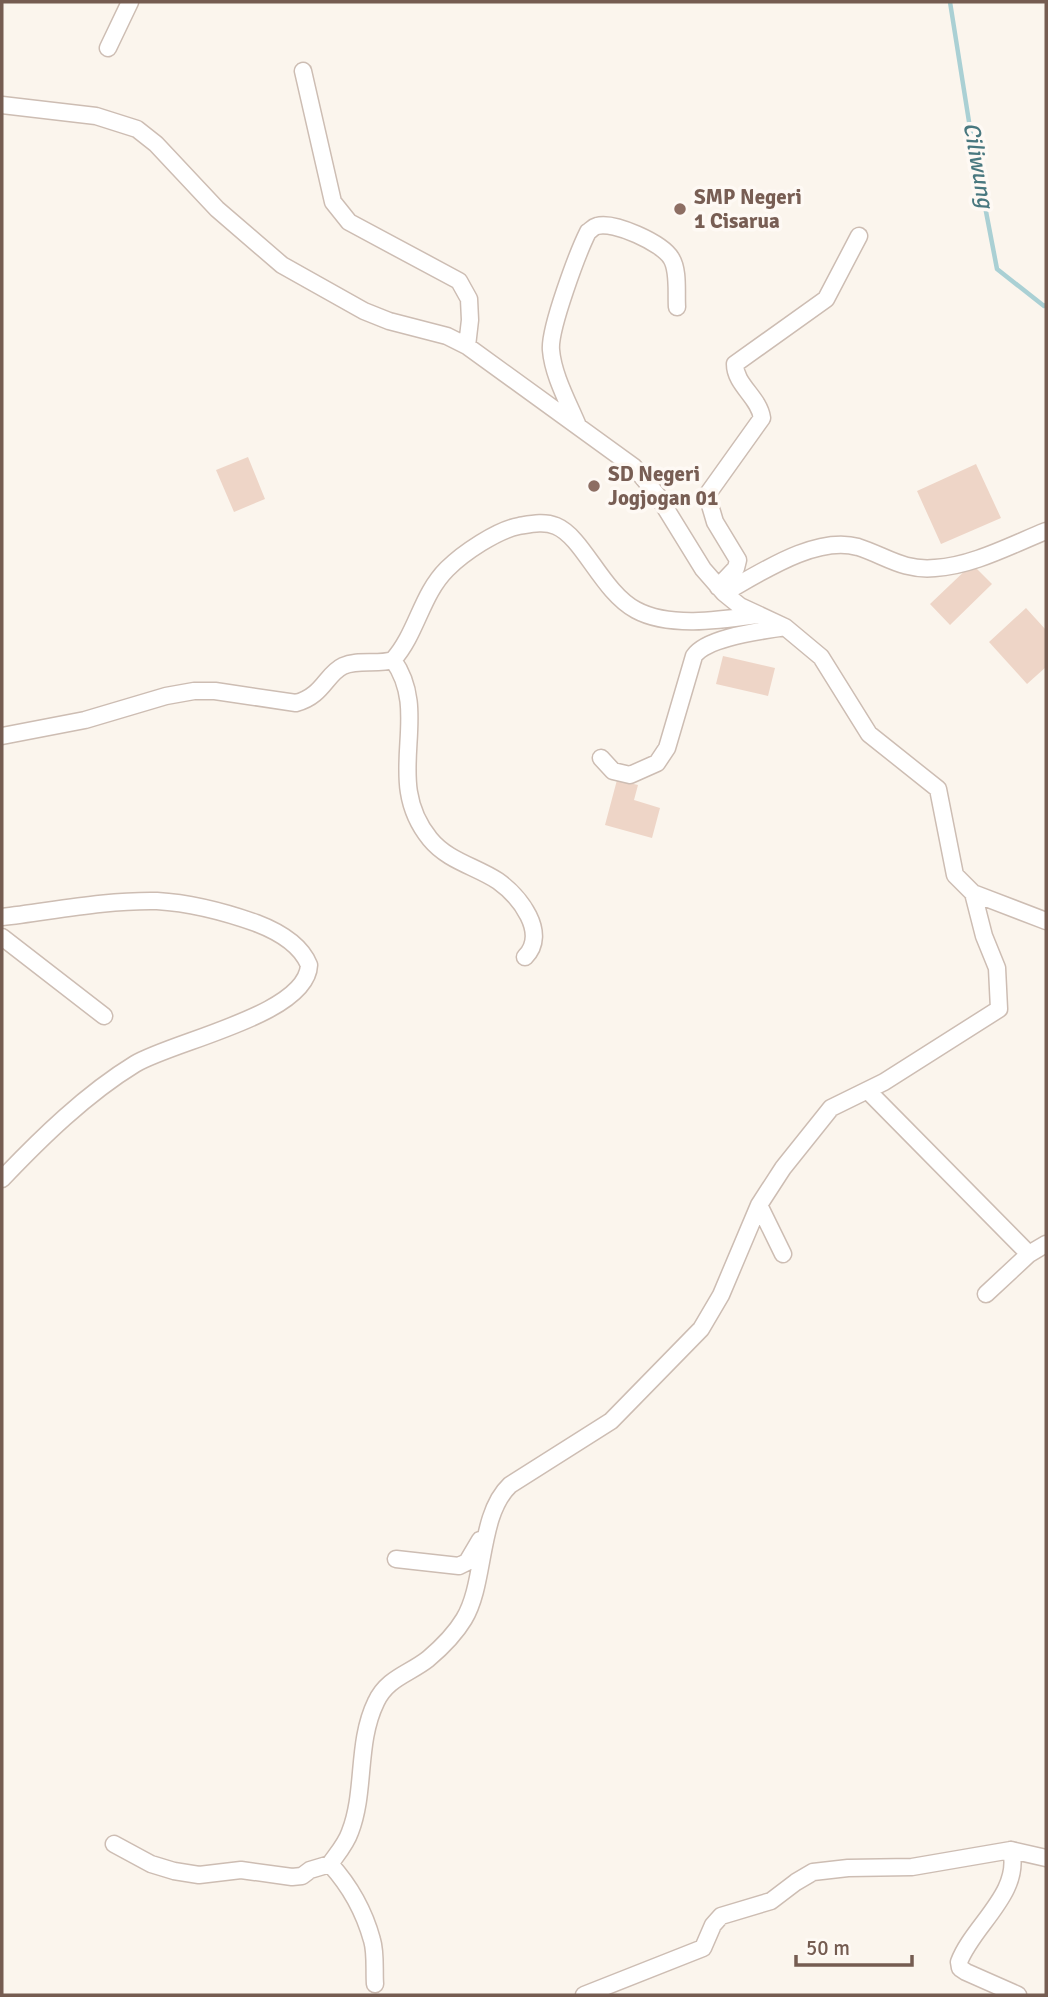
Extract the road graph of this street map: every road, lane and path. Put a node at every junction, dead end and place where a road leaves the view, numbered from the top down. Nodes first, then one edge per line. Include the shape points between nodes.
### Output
1 (130, 2) edge
2 (108, 48) dead end
3 (303, 71) dead end
4 (2, 105) edge
5 (859, 236) dead end
6 (677, 307) dead end
7 (467, 346) junction
8 (579, 428) junction
9 (1046, 531) edge
10 (721, 590) junction
11 (759, 615) junction
12 (785, 627) junction
13 (393, 660) junction
14 (2, 736) edge
15 (601, 758) dead end
16 (973, 893) junction
17 (2, 917) edge
18 (1046, 921) edge
19 (2, 937) edge
20 (525, 957) dead end
21 (104, 1016) dead end
22 (868, 1091) junction
23 (2, 1179) edge
24 (759, 1205) junction
25 (1046, 1244) edge
26 (783, 1254) dead end
27 (1029, 1254) junction
28 (986, 1294) dead end
29 (488, 1534) junction
30 (396, 1559) dead end
31 (114, 1844) dead end
32 (1011, 1850) junction
33 (1046, 1858) edge
34 (330, 1864) junction
35 (375, 1984) dead end
36 (584, 1995) edge
37 (1018, 1995) edge

1 - 2 street
3 - 7 street via 333,202 349,222 459,281 469,299
4 - 7 street via 96,116 137,129 217,209 282,265 364,311
5 - 10 street via 826,299 735,364 736,374 762,418 708,493 712,513 738,560
6 - 8 street via 674,267 668,255 635,234 610,226 596,226 588,232 551,345
7 - 8 street
8 - 10 street via 645,479
9 - 10 street via 965,562 932,569 900,565 856,547 819,547
10 - 11 street
11 - 12 street
11 - 13 street via 695,621 643,614 614,594 566,533 555,526 536,524 500,532 448,567
12 - 15 street via 742,635 697,651 667,748 657,763 630,775 613,771
12 - 16 street via 824,661 869,734 938,789 955,875
13 - 14 street via 345,665 316,694 296,703 194,691
13 - 20 street via 405,678 409,699 407,787 411,806 437,847 495,879 520,903 534,929
16 - 18 street
16 - 22 street via 997,968 999,1009
17 - 23 street via 130,902 174,903 266,927 298,948 309,965 307,979 295,993 265,1012 138,1063 118,1076
19 - 21 street
22 - 24 street via 831,1108
22 - 27 street
24 - 26 street
24 - 29 street via 721,1295 701,1329 611,1421 510,1485 501,1494
25 - 27 street
27 - 28 street
29 - 30 street via 459,1566
29 - 34 street via 463,1621 428,1659 388,1685 376,1702 364,1745 351,1832
31 - 34 street via 144,1861 191,1874 242,1870 292,1877
32 - 33 street
32 - 36 street via 912,1867 813,1872 771,1900 721,1916 703,1948
32 - 37 street via 1014,1868 1007,1886 959,1962 966,1972
34 - 35 street via 352,1890 373,1942

